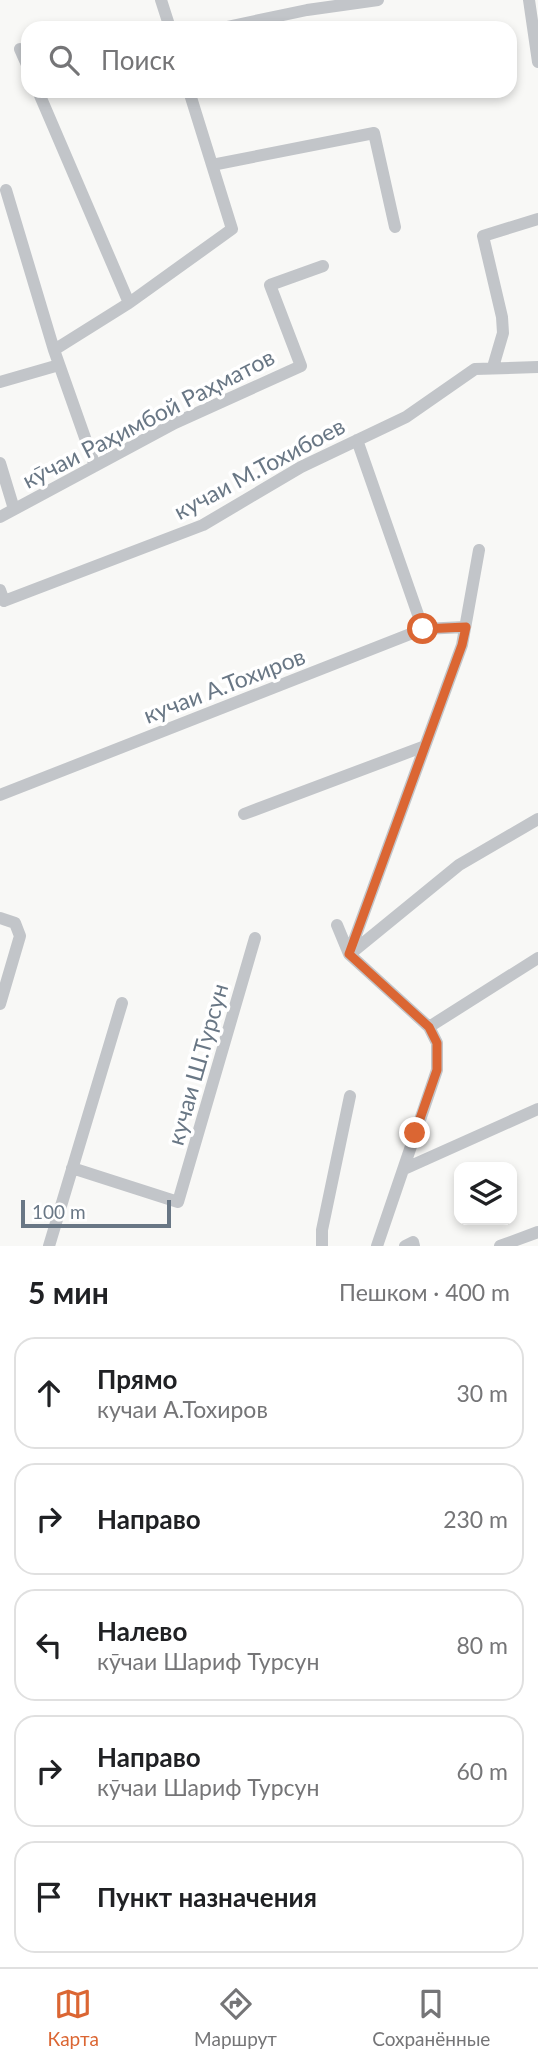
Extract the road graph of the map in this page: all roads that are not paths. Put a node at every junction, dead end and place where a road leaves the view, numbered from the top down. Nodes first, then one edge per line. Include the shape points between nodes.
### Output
1 (161, 0) edge
2 (378, 0) edge
3 (529, 0) edge
4 (168, 21) edge
5 (255, 21) edge
6 (538, 62) edge
7 (41, 98) edge
8 (191, 98) edge
9 (212, 165) junction
10 (6, 190) dead end
11 (538, 219) edge
12 (395, 227) dead end
13 (323, 266) dead end
14 (129, 303) junction
15 (54, 350) junction
16 (59, 365) junction
17 (538, 367) edge
18 (494, 368) junction
19 (0, 382) edge
20 (357, 440) junction
21 (0, 463) edge
22 (95, 467) junction
23 (14, 509) junction
24 (0, 517) edge
25 (479, 550) dead end
26 (0, 590) edge
27 (466, 627) junction
28 (423, 629) junction
29 (425, 746) junction
30 (0, 795) edge
31 (244, 814) dead end
32 (538, 819) edge
33 (0, 918) edge
34 (337, 925) dead end
35 (255, 938) dead end
36 (349, 954) junction
37 (538, 958) edge
38 (122, 1003) dead end
39 (0, 1004) edge
40 (429, 1027) junction
41 (350, 1096) dead end
42 (538, 1109) edge
43 (72, 1168) junction
44 (404, 1169) junction
45 (538, 1231) edge
46 (49, 1246) edge
47 (322, 1246) edge
48 (377, 1246) edge
49 (405, 1246) edge
50 (414, 1246) edge
51 (500, 1246) edge

1 - 4 street
2 - 5 street
3 - 6 street
7 - 14 street
8 - 9 street
9 - 12 street via 374,133
9 - 14 street via 232,229
10 - 15 street
11 - 18 street via 483,236 502,317
13 - 22 street, кӯчаи Раҳимбой Раҳматов via 270,285 301,366 175,423
14 - 15 street
15 - 16 street
16 - 19 street
16 - 22 street
17 - 18 street, кучаи М.Тохибоев
18 - 20 street, кучаи М.Тохибоев via 475,369 406,417
20 - 26 street, кучаи М.Тохибоев via 203,525 4,601
20 - 28 street
21 - 23 street
22 - 23 street, кӯчаи Раҳимбой Раҳматов
23 - 24 street, кӯчаи Раҳимбой Раҳматов
25 - 27 street
27 - 28 street, кучаи А.Тохиров
27 - 29 street
28 - 30 street, кучаи А.Тохиров
29 - 31 street
29 - 36 street
32 - 36 street via 459,865
33 - 39 street via 15,923 20,936
34 - 36 street
35 - 43 street, кучаи Ш.Турсун via 178,1202
36 - 40 street
37 - 40 street
38 - 43 street
40 - 44 street via 437,1043 437,1070
41 - 47 street
42 - 44 street
43 - 46 street
44 - 48 street
45 - 51 street
49 - 50 street via 413,1242

